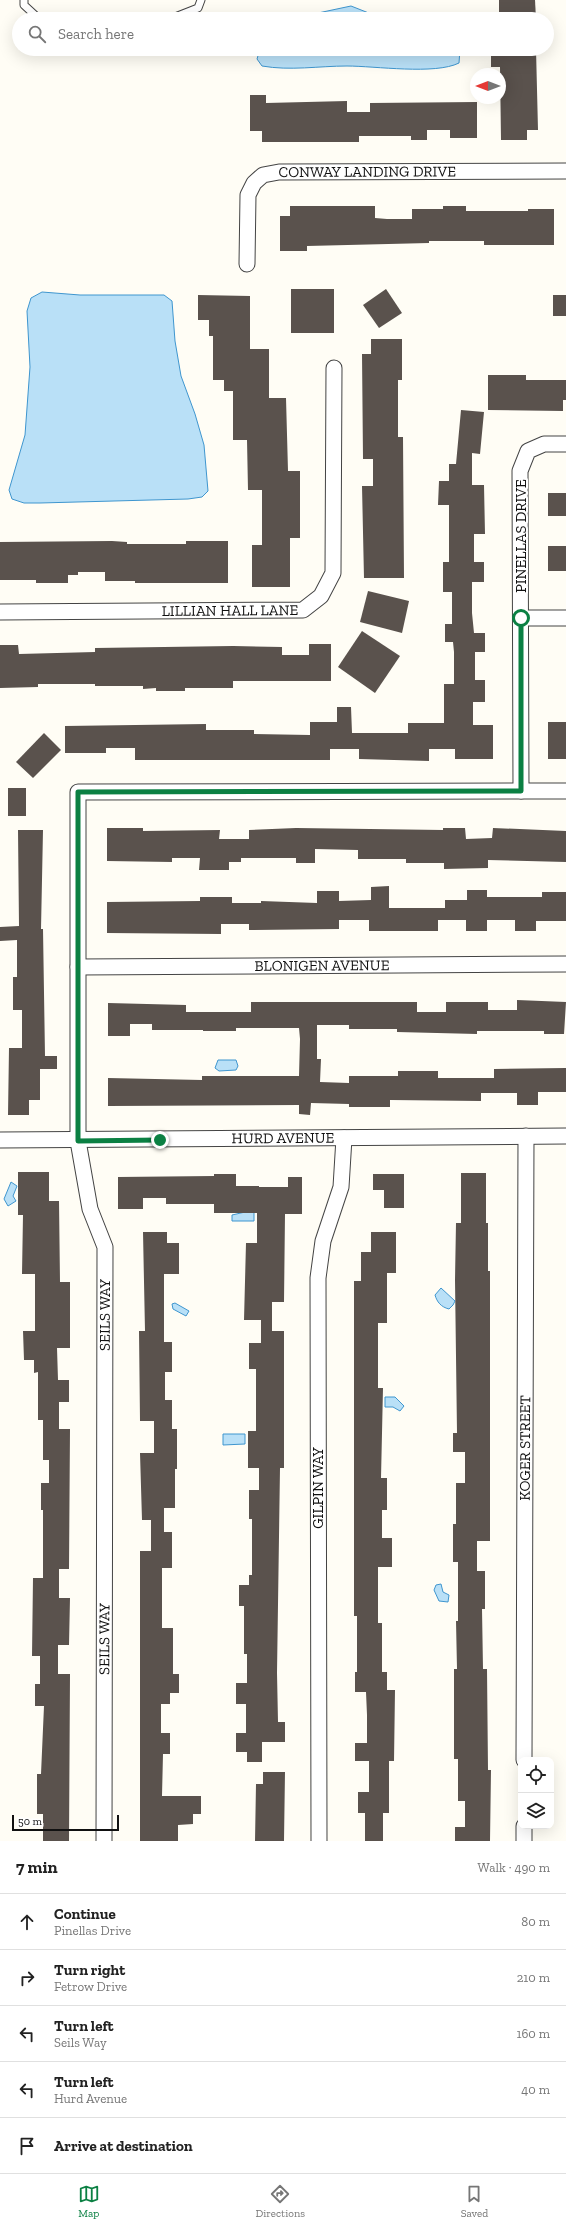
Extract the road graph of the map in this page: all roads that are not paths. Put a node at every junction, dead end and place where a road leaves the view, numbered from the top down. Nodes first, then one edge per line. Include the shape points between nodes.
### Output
1 (24, 0) edge
2 (201, 0) edge
3 (30, 12) edge
4 (188, 12) edge
5 (566, 171) edge
6 (247, 264) dead end
7 (334, 368) dead end
8 (566, 444) edge
9 (0, 612) edge
10 (521, 618) junction
11 (566, 618) edge
12 (521, 791) junction
13 (566, 791) edge
14 (566, 964) edge
15 (78, 967) junction
16 (526, 1136) junction
17 (566, 1136) edge
18 (344, 1138) junction
19 (0, 1140) edge
20 (78, 1141) junction
21 (524, 1757) edge
22 (524, 1829) edge
23 (104, 1841) edge
24 (319, 1841) edge
25 (524, 1841) edge

1 - 3 lane via 24,6
2 - 4 lane via 198,8
5 - 6 street, CONWAY LANDING DRIVE via 279,172 263,175 254,183 248,195
7 - 9 street, LILLIAN HALL LANE via 333,574 321,596 303,610
8 - 10 street, PINELLAS DRIVE via 544,444 528,451 520,471
10 - 11 street
10 - 12 street, PINELLAS DRIVE
12 - 13 street
12 - 15 street, SEILS WAY via 78,792
14 - 15 street, BLONIGEN AVENUE
15 - 20 street, SEILS WAY
16 - 17 street, HURD AVENUE
16 - 18 street, HURD AVENUE
16 - 21 street, KOGER STREET
18 - 20 street, HURD AVENUE
18 - 24 street, GILPIN WAY via 341,1187 323,1241 318,1278
19 - 20 street, HURD AVENUE
20 - 23 street, SEILS WAY via 90,1209 105,1247
22 - 25 street

